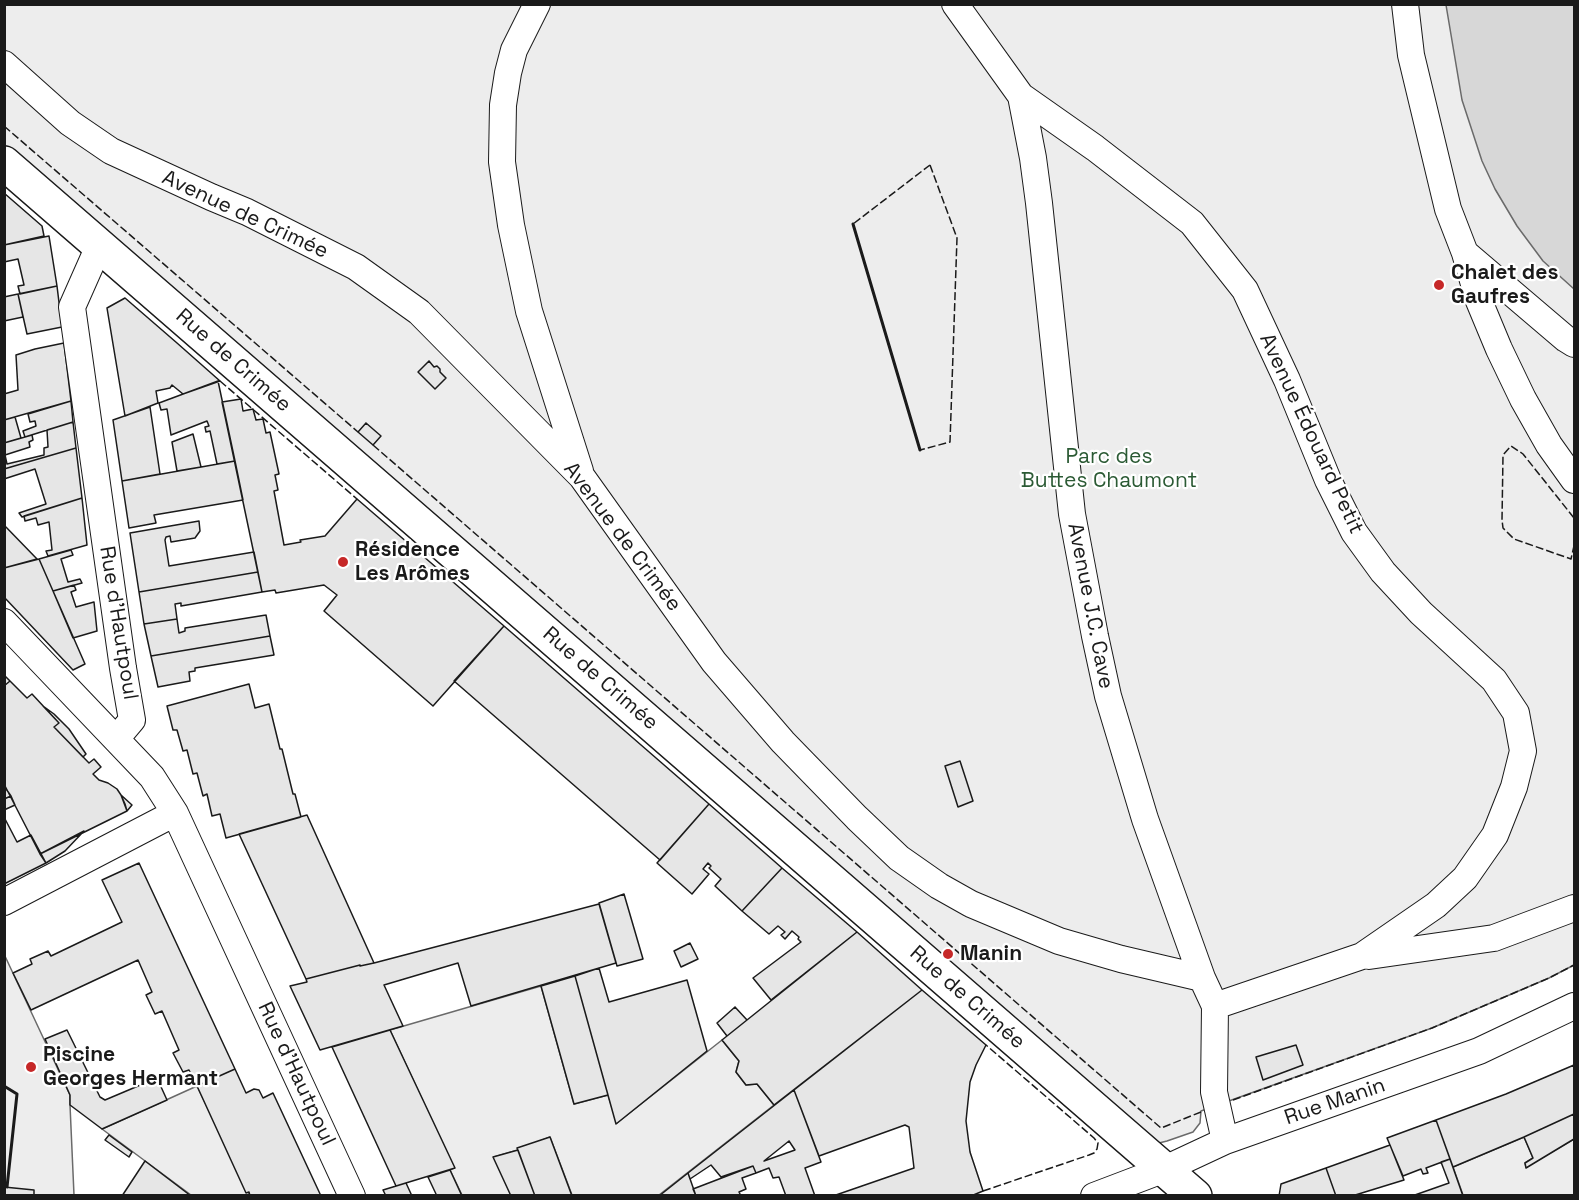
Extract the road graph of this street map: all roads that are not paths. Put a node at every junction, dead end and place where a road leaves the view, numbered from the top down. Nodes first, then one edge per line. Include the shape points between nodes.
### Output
1 (537, 4) edge
2 (955, 4) edge
3 (1405, 4) edge
4 (4, 64) edge
5 (1021, 96) junction
6 (4, 163) edge
7 (99, 246) junction
8 (1465, 253) junction
9 (1575, 344) edge
10 (582, 477) junction
11 (1575, 480) edge
12 (4, 622) edge
13 (117, 739) junction
14 (176, 813) junction
15 (4, 902) edge
16 (1575, 908) edge
17 (1362, 956) junction
18 (1203, 978) junction
19 (1215, 1006) junction
20 (1575, 1006) edge
21 (1225, 1141) junction
22 (1165, 1169) junction
23 (352, 1196) edge
24 (1094, 1196) edge
25 (1195, 1196) edge

1 - 10 street via 514,50 508,73 502,162 529,311
2 - 5 street, Avenue J.C. Cave
3 - 8 street via 1411,55 1448,209
4 - 10 street, Avenue de Crimée via 70,123 111,151 247,212 356,267 419,312
5 - 17 street, Avenue Édouard Petit via 1192,223 1245,290 1354,532 1383,572 1421,613 1494,680 1516,714 1523,751 1495,835 1465,878
5 - 18 street, Avenue J.C. Cave via 1039,203 1072,514 1095,636 1108,696 1145,819
6 - 7 street, Rue de Crimée
7 - 13 street, Rue d'Hautpoul via 72,307 132,720
7 - 22 street, Rue de Crimée
8 - 9 street
8 - 11 street via 1479,301 1518,389 1549,445
10 - 18 street, Avenue de Crimée via 714,662 783,742 899,858 970,904 1059,941
12 - 13 street
13 - 14 street, Rue d'Hautpoul via 152,777
14 - 15 street
14 - 23 street, Rue d'Hautpoul
16 - 17 street via 1494,938
17 - 19 street, Avenue Édouard Petit
18 - 19 street, Avenue J.C. Cave
19 - 21 street, Avenue J.C. Cave via 1214,1092
20 - 21 street, Rue Manin via 1479,1051
21 - 22 street, Rue Manin
22 - 24 street, Rue Manin
22 - 25 street, Rue de Crimée

